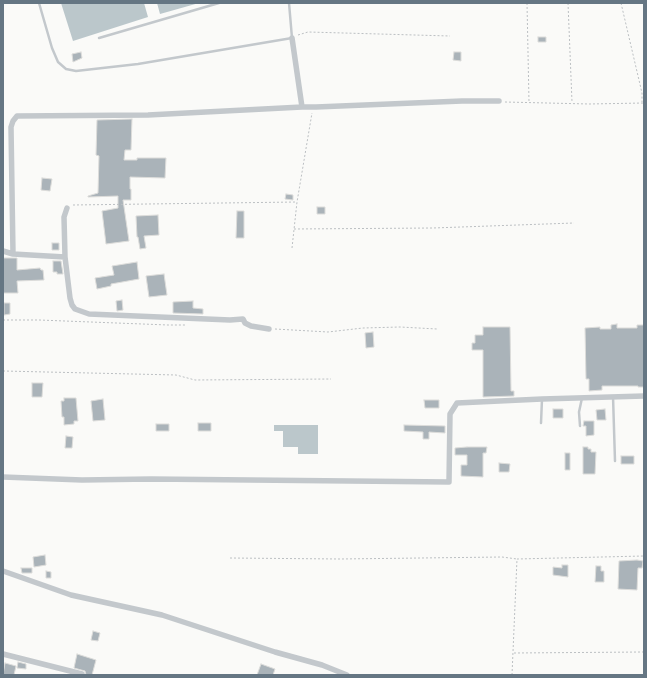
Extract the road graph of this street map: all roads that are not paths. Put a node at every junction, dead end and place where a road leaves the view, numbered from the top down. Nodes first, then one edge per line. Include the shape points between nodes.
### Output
1 (39, 3) edge
2 (219, 3) edge
3 (289, 3) edge
4 (99, 38) dead end
5 (292, 38) junction
6 (499, 101) road end
7 (302, 107) junction
8 (67, 208) road end
9 (3, 251) edge
10 (12, 254) junction
11 (65, 257) junction
12 (269, 329) road end
13 (613, 396) junction
14 (644, 396) edge
15 (582, 398) junction
16 (542, 399) junction
17 (541, 423) dead end
18 (580, 426) dead end
19 (615, 461) dead end
20 (3, 477) edge
21 (3, 571) edge
22 (3, 654) edge
23 (82, 674) dead end
24 (347, 675) edge

1 - 5 lane via 58,62 62,67 76,71 138,64
2 - 4 lane
3 - 5 lane
5 - 7 street
6 - 7 street via 462,100
7 - 10 street via 148,115 17,116 11,127
8 - 11 street via 64,216
9 - 10 street
10 - 11 street
11 - 12 street via 72,305 75,309 89,314 243,319 251,326
13 - 14 street
13 - 15 street
13 - 19 lane
15 - 16 street
15 - 18 lane
16 - 17 lane
16 - 20 street via 456,404 450,414 449,482 82,480
21 - 24 street via 71,595 162,615
22 - 23 street

